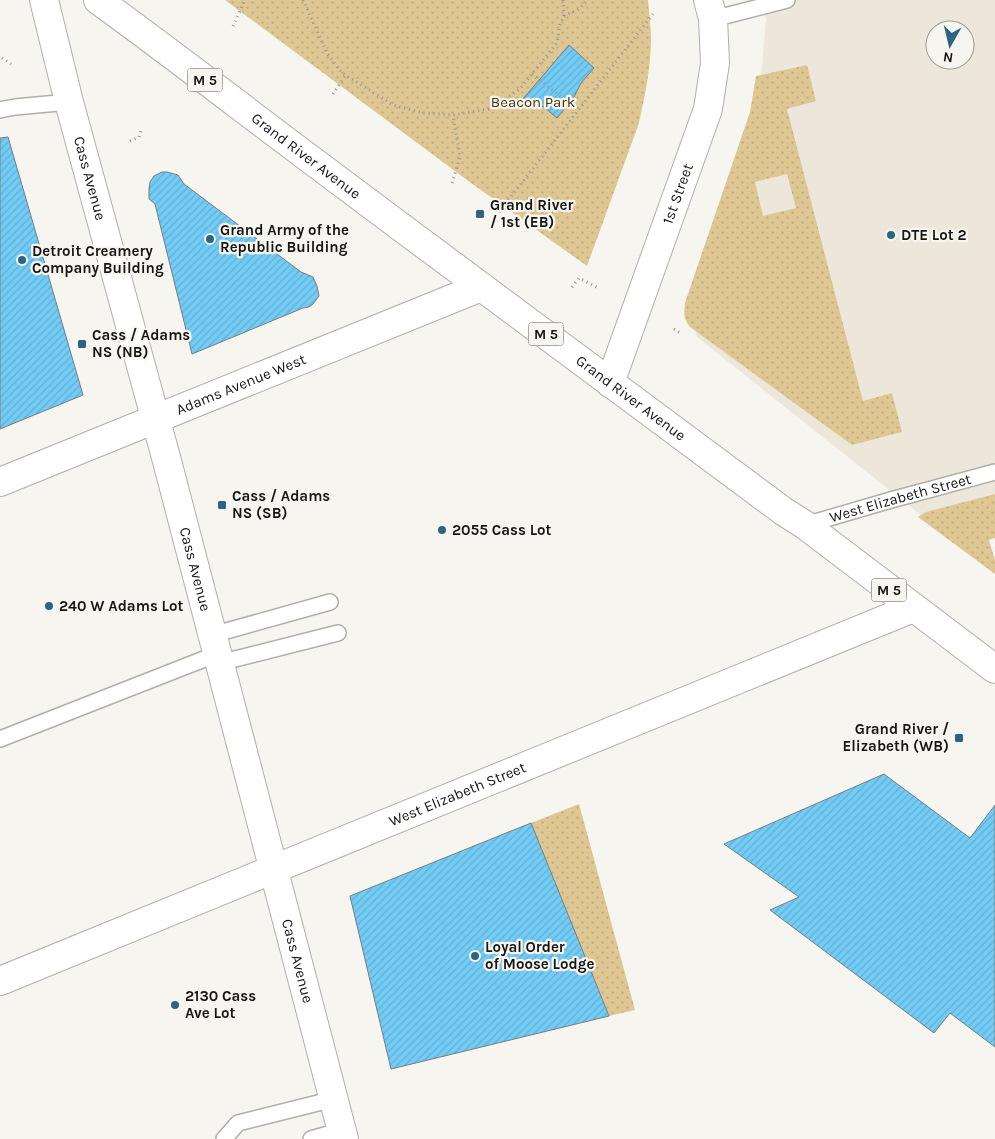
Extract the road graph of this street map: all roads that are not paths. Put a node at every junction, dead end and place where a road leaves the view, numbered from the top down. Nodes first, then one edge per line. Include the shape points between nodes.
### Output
1 (44, 0) edge
2 (98, 0) edge
3 (786, 0) edge
4 (710, 10) edge
5 (70, 102) junction
6 (0, 110) edge
7 (481, 286) junction
8 (610, 383) junction
9 (155, 418) junction
10 (995, 472) edge
11 (0, 482) edge
12 (805, 525) junction
13 (330, 602) dead end
14 (913, 608) junction
15 (338, 633) dead end
16 (216, 651) junction
17 (995, 669) edge
18 (0, 738) edge
19 (274, 869) junction
20 (0, 981) edge
21 (334, 1099) junction
22 (343, 1135) edge
23 (224, 1139) edge
24 (311, 1139) edge

1 - 5 street, Cass Avenue
2 - 7 street, Grand River Avenue / M 5
3 - 4 lane
4 - 8 street, 1st Street via 716,62 708,109
5 - 6 lane
5 - 9 street, Cass Avenue
7 - 8 street, Grand River Avenue / M 5
7 - 9 street, Adams Avenue West
8 - 12 street, Grand River Avenue / M 5
9 - 11 street, Adams Avenue West
9 - 16 street, Cass Avenue
10 - 12 lane, West Elizabeth Street
12 - 14 street, Grand River Avenue / M 5
13 - 16 lane
14 - 17 street, Grand River Avenue / M 5
14 - 19 street, West Elizabeth Street
15 - 16 lane
16 - 18 lane
16 - 19 street, Cass Avenue
19 - 20 street, West Elizabeth Street
19 - 21 street, Cass Avenue
21 - 22 street, Cass Avenue
21 - 23 lane via 238,1123
22 - 24 lane

